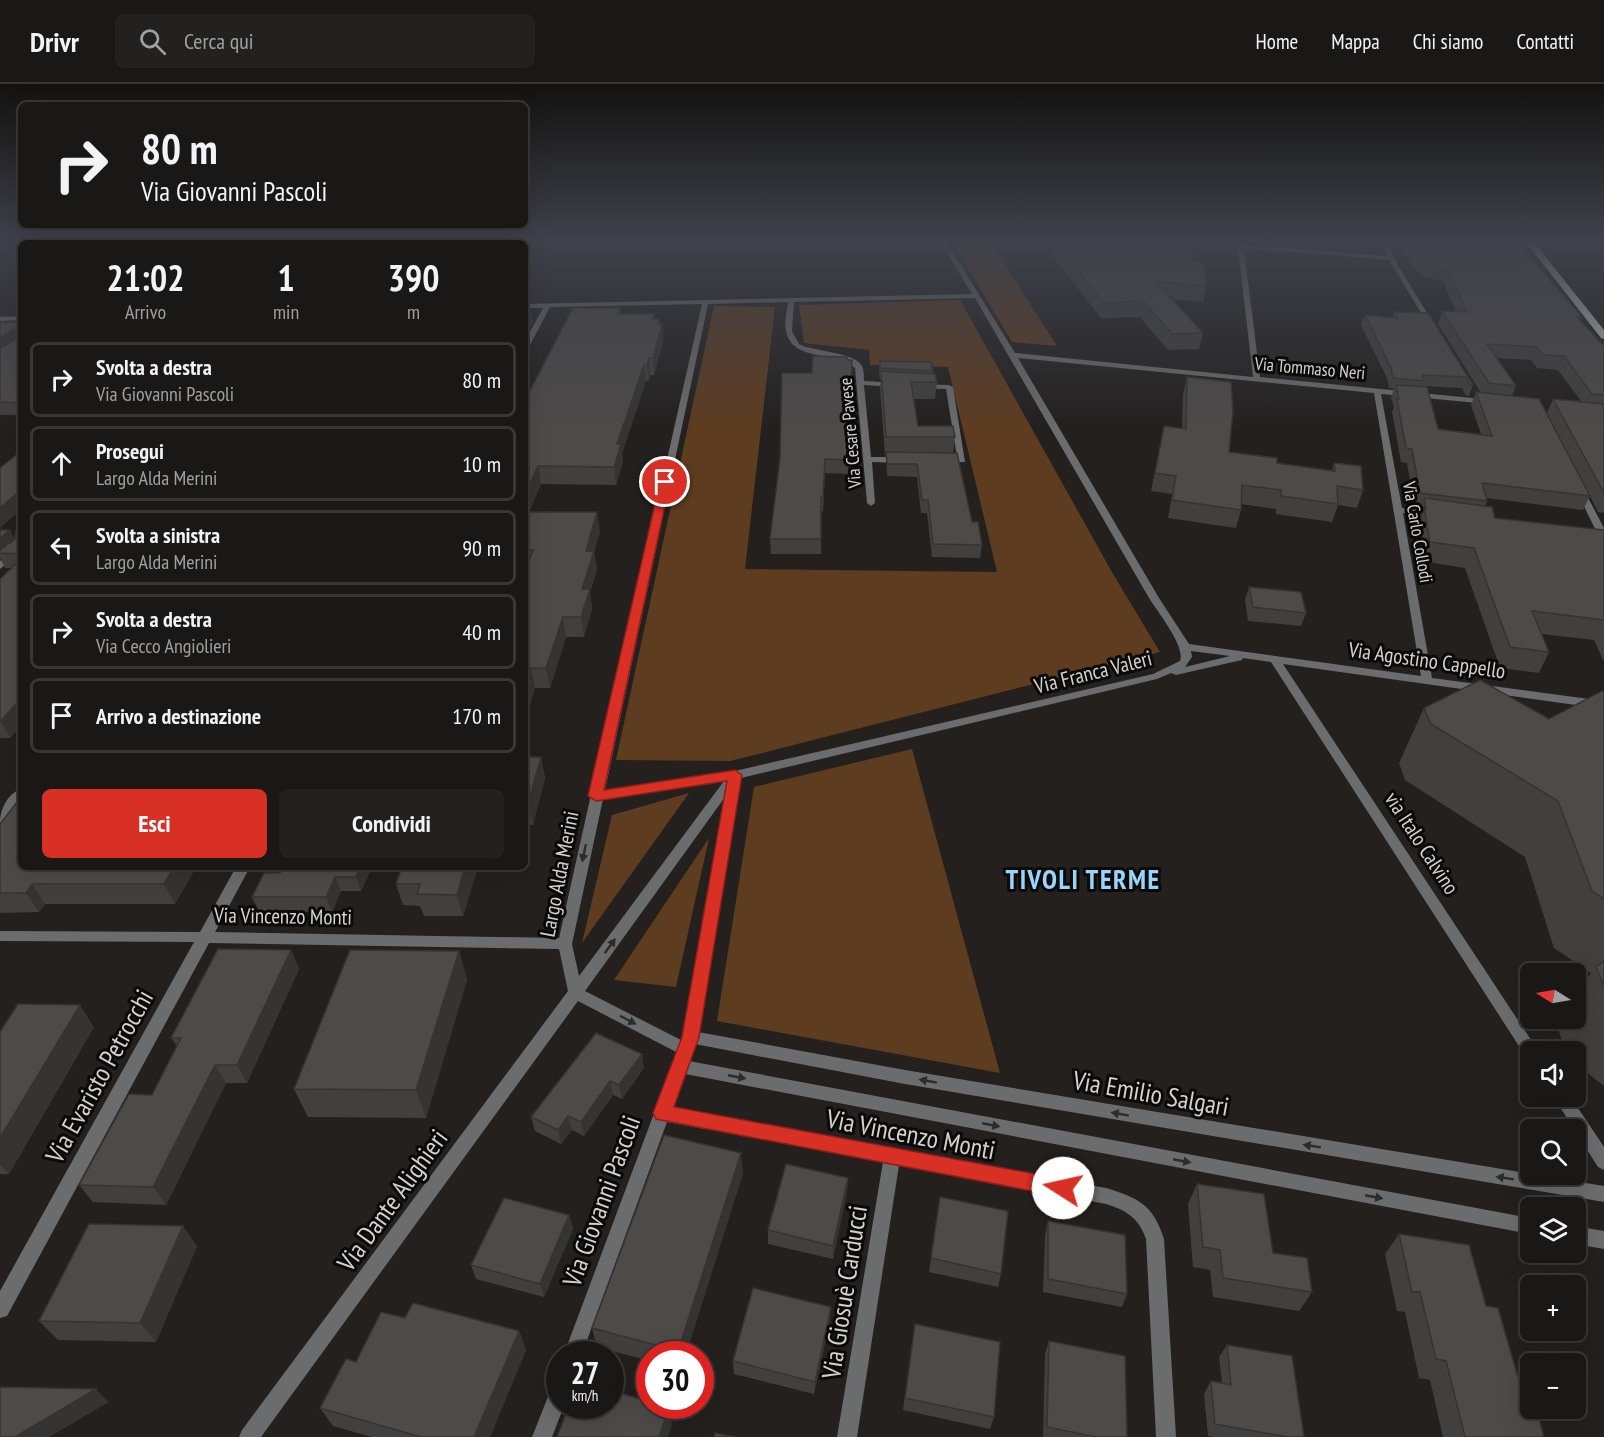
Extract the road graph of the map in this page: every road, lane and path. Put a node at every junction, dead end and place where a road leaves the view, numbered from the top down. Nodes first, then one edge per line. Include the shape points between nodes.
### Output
1 (616, 304) edge
2 (705, 304) edge
3 (791, 304) edge
4 (981, 304) edge
5 (1248, 304) edge
6 (1419, 304) edge
7 (1579, 304) edge
8 (548, 305) junction
9 (528, 306) edge
10 (18, 318) edge
11 (0, 319) edge
12 (1438, 335) edge
13 (1603, 335) edge
14 (528, 342) edge
15 (1012, 355) junction
16 (1257, 378) junction
17 (862, 383) junction
18 (1377, 390) junction
19 (1472, 391) edge
20 (1478, 400) junction
21 (1502, 403) edge
22 (868, 459) junction
23 (915, 460) edge
24 (939, 460) edge
25 (1576, 483) edge
26 (871, 503) dead end
27 (1397, 510) junction
28 (1443, 516) edge
29 (1587, 534) edge
30 (1604, 536) edge
31 (18, 550) edge
32 (0, 566) edge
33 (1185, 646) junction
34 (1245, 656) junction
35 (1275, 660) junction
36 (1157, 676) junction
37 (1427, 680) junction
38 (1604, 705) edge
39 (735, 775) junction
40 (596, 796) junction
41 (18, 797) edge
42 (0, 819) edge
43 (241, 870) edge
44 (0, 936) edge
45 (205, 937) junction
46 (565, 944) junction
47 (576, 993) junction
48 (1524, 1041) edge
49 (685, 1051) junction
50 (1568, 1107) edge
51 (662, 1113) junction
52 (892, 1156) junction
53 (1604, 1162) edge
54 (1604, 1194) edge
55 (1520, 1224) edge
56 (1586, 1237) edge
57 (1604, 1240) edge
58 (0, 1309) edge
59 (578, 1341) edge
60 (549, 1419) edge
61 (249, 1437) edge
62 (542, 1437) edge
63 (847, 1437) edge
64 (1166, 1437) edge

1 - 8 street
2 - 40 street
3 - 17 street, Via Cesare Pavese via 789,331 794,342 807,351 854,361
4 - 15 street, Via Franca Valeri
5 - 16 street
6 - 12 street
7 - 13 main road
8 - 9 street
8 - 14 street
10 - 11 street
15 - 16 street, Via Tommaso Neri
15 - 33 street, Via Franca Valeri
16 - 18 street, Via Tommaso Neri
17 - 22 street, Via Cesare Pavese
17 - 24 street via 949,387 962,460
18 - 20 street, Via Tommaso Neri
18 - 27 street, Via Carlo Collodi
19 - 20 street
20 - 21 street, Via Tommaso Neri
22 - 23 street
22 - 26 street, Via Cesare Pavese
25 - 30 street
27 - 28 street
27 - 37 street, Via Carlo Collodi
29 - 30 street
31 - 32 street
33 - 34 street, Via Agostino Cappello
33 - 36 street, Via Franca Valeri via 1184,663
34 - 35 street, Via Agostino Cappello
34 - 36 street
35 - 37 street, Via Agostino Cappello
35 - 48 street, via Italo Calvino
36 - 39 street, Via Franca Valeri
37 - 38 street, Via Agostino Cappello
39 - 40 street, Largo Alda Merini
47 -> 39 street
39 - 49 street
40 -> 46 street, Largo Alda Merini
41 - 42 street
43 - 45 street, Via Evaristo Petrocchi
44 - 45 street, Via Vincenzo Monti
45 - 46 street, Via Vincenzo Monti
45 - 58 street, Via Evaristo Petrocchi
46 - 47 street, Largo Alda Merini
47 -> 49 street
47 - 61 street, Via Dante Alighieri
49 - 51 street, Via Giovanni Pascoli
54 -> 49 street, Via Emilio Salgari via 905,1077
49 -> 55 street
50 - 53 street
51 - 52 street, Via Vincenzo Monti
51 - 59 street, Via Giovanni Pascoli
52 - 63 street, Via Giosuè Carducci
52 - 64 street, Via Vincenzo Monti via 1106,1196 1128,1203 1146,1215 1155,1239 1158,1268
56 - 57 street
60 - 62 street

